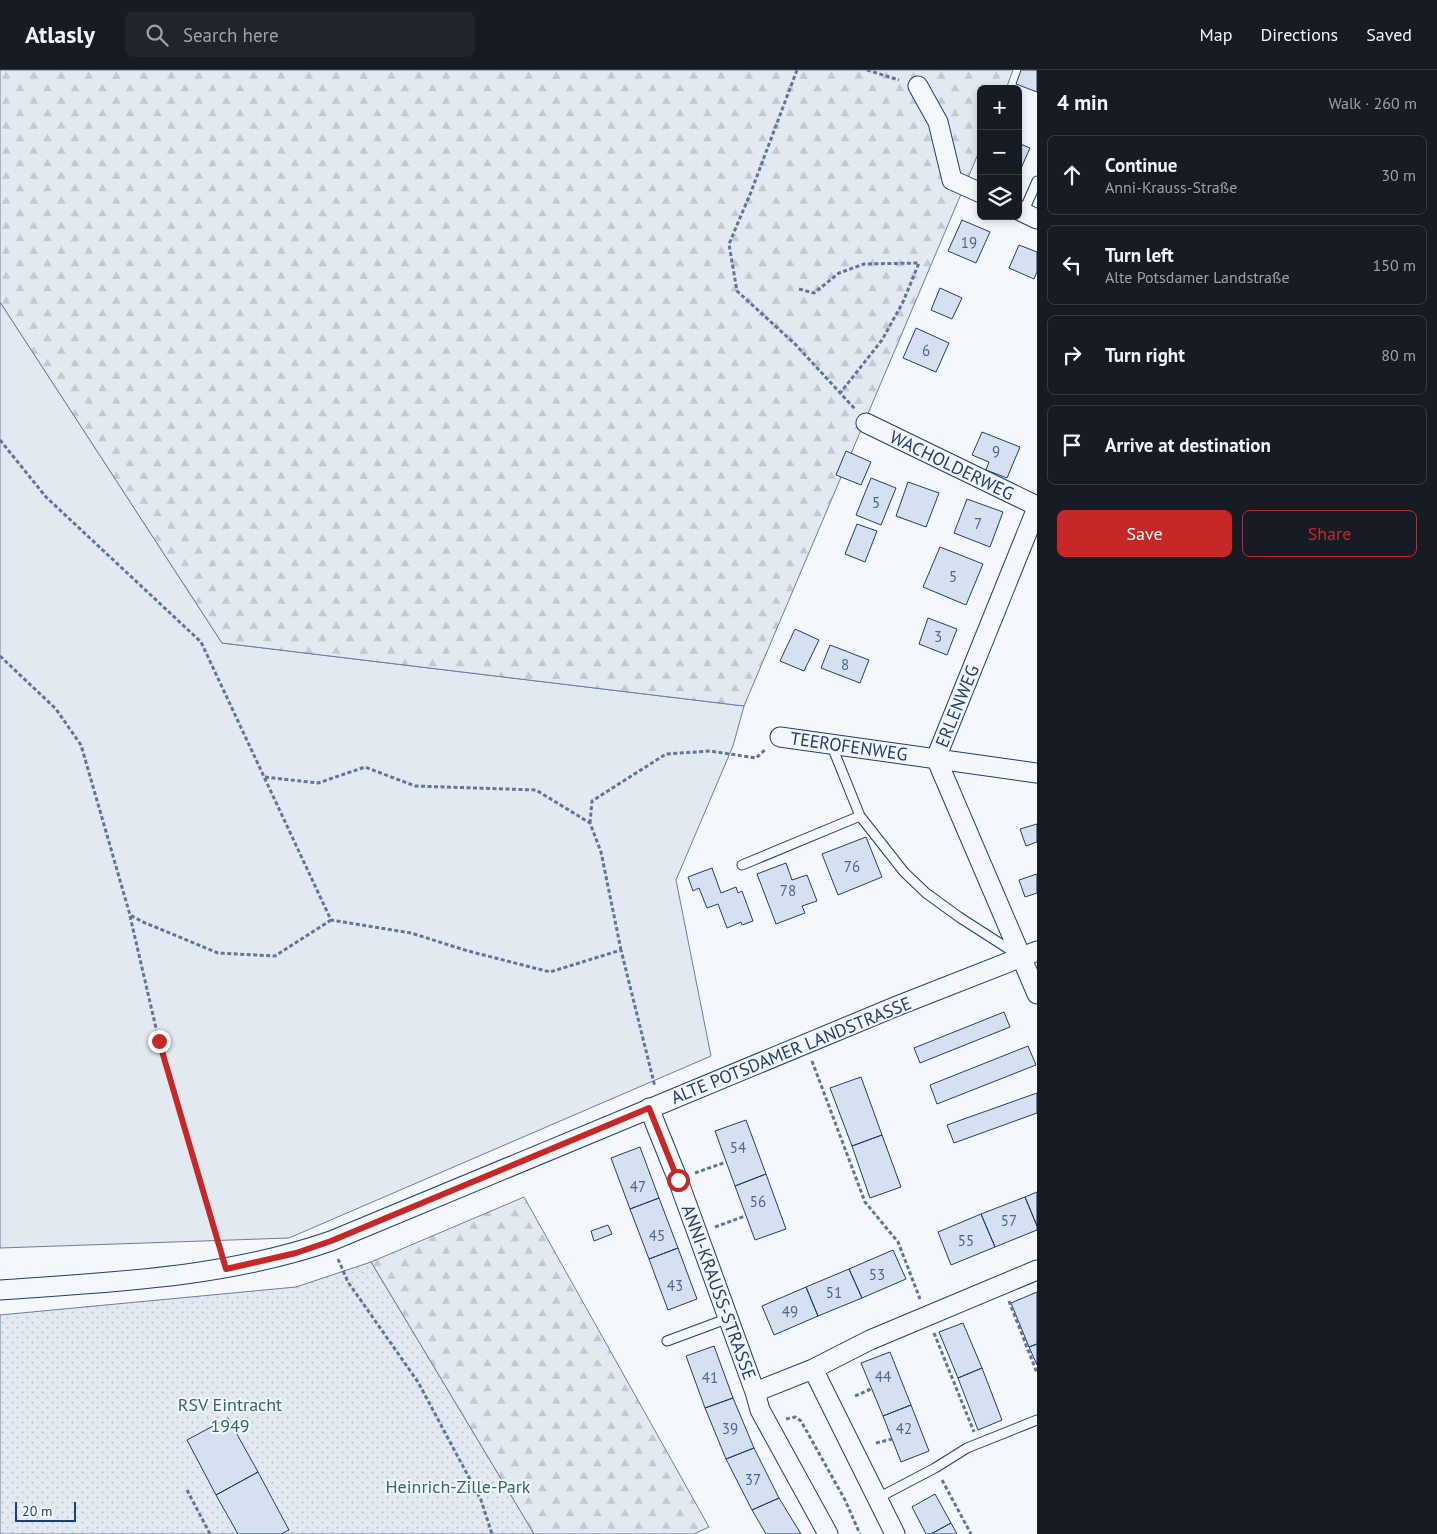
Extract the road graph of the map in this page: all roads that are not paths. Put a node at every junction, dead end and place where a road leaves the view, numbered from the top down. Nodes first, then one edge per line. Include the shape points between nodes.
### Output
1 (918, 86) road end
2 (1037, 181) edge
3 (977, 191) edge
4 (1026, 214) edge
5 (866, 423) dead end
6 (1037, 507) edge
7 (780, 737) road end
8 (831, 744) junction
9 (936, 758) junction
10 (1037, 773) edge
11 (860, 816) junction
12 (742, 865) dead end
13 (1029, 954) edge
14 (1037, 994) edge
15 (654, 1106) junction
16 (1037, 1270) edge
17 (0, 1290) edge
18 (729, 1318) junction
19 (668, 1341) dead end
20 (813, 1369) junction
21 (755, 1392) junction
22 (1037, 1420) edge
23 (876, 1499) junction
24 (828, 1534) edge
25 (895, 1534) edge

1 - 3 street via 938,122 952,180
2 - 4 lane
5 - 6 street, WACHOLDERWEG
6 - 9 street, ERLENWEG
7 - 8 street, TEEROFENWEG
8 - 9 street, TEEROFENWEG
8 - 11 lane
9 - 10 street, TEEROFENWEG
9 - 13 street, ERLENWEG
11 - 12 lane
11 - 13 lane via 904,872 926,893 959,917
13 - 14 street, ERLENWEG
13 - 15 street, ALTE POTSDAMER LANDSTRASSE
15 - 17 street, ALTE POTSDAMER LANDSTRASSE via 296,1253 226,1269 140,1280
15 - 18 street, ANNI-KRAUSS-STRASSE
16 - 20 street, ANNI-KRAUSS-STRASSE via 928,1321 870,1340
18 - 19 lane
18 - 21 street, ANNI-KRAUSS-STRASSE
20 - 21 street, ANNI-KRAUSS-STRASSE
20 - 23 street
21 - 24 street, ANNI-KRAUSS-STRASSE via 767,1424
22 - 23 lane via 967,1448
23 - 25 street

